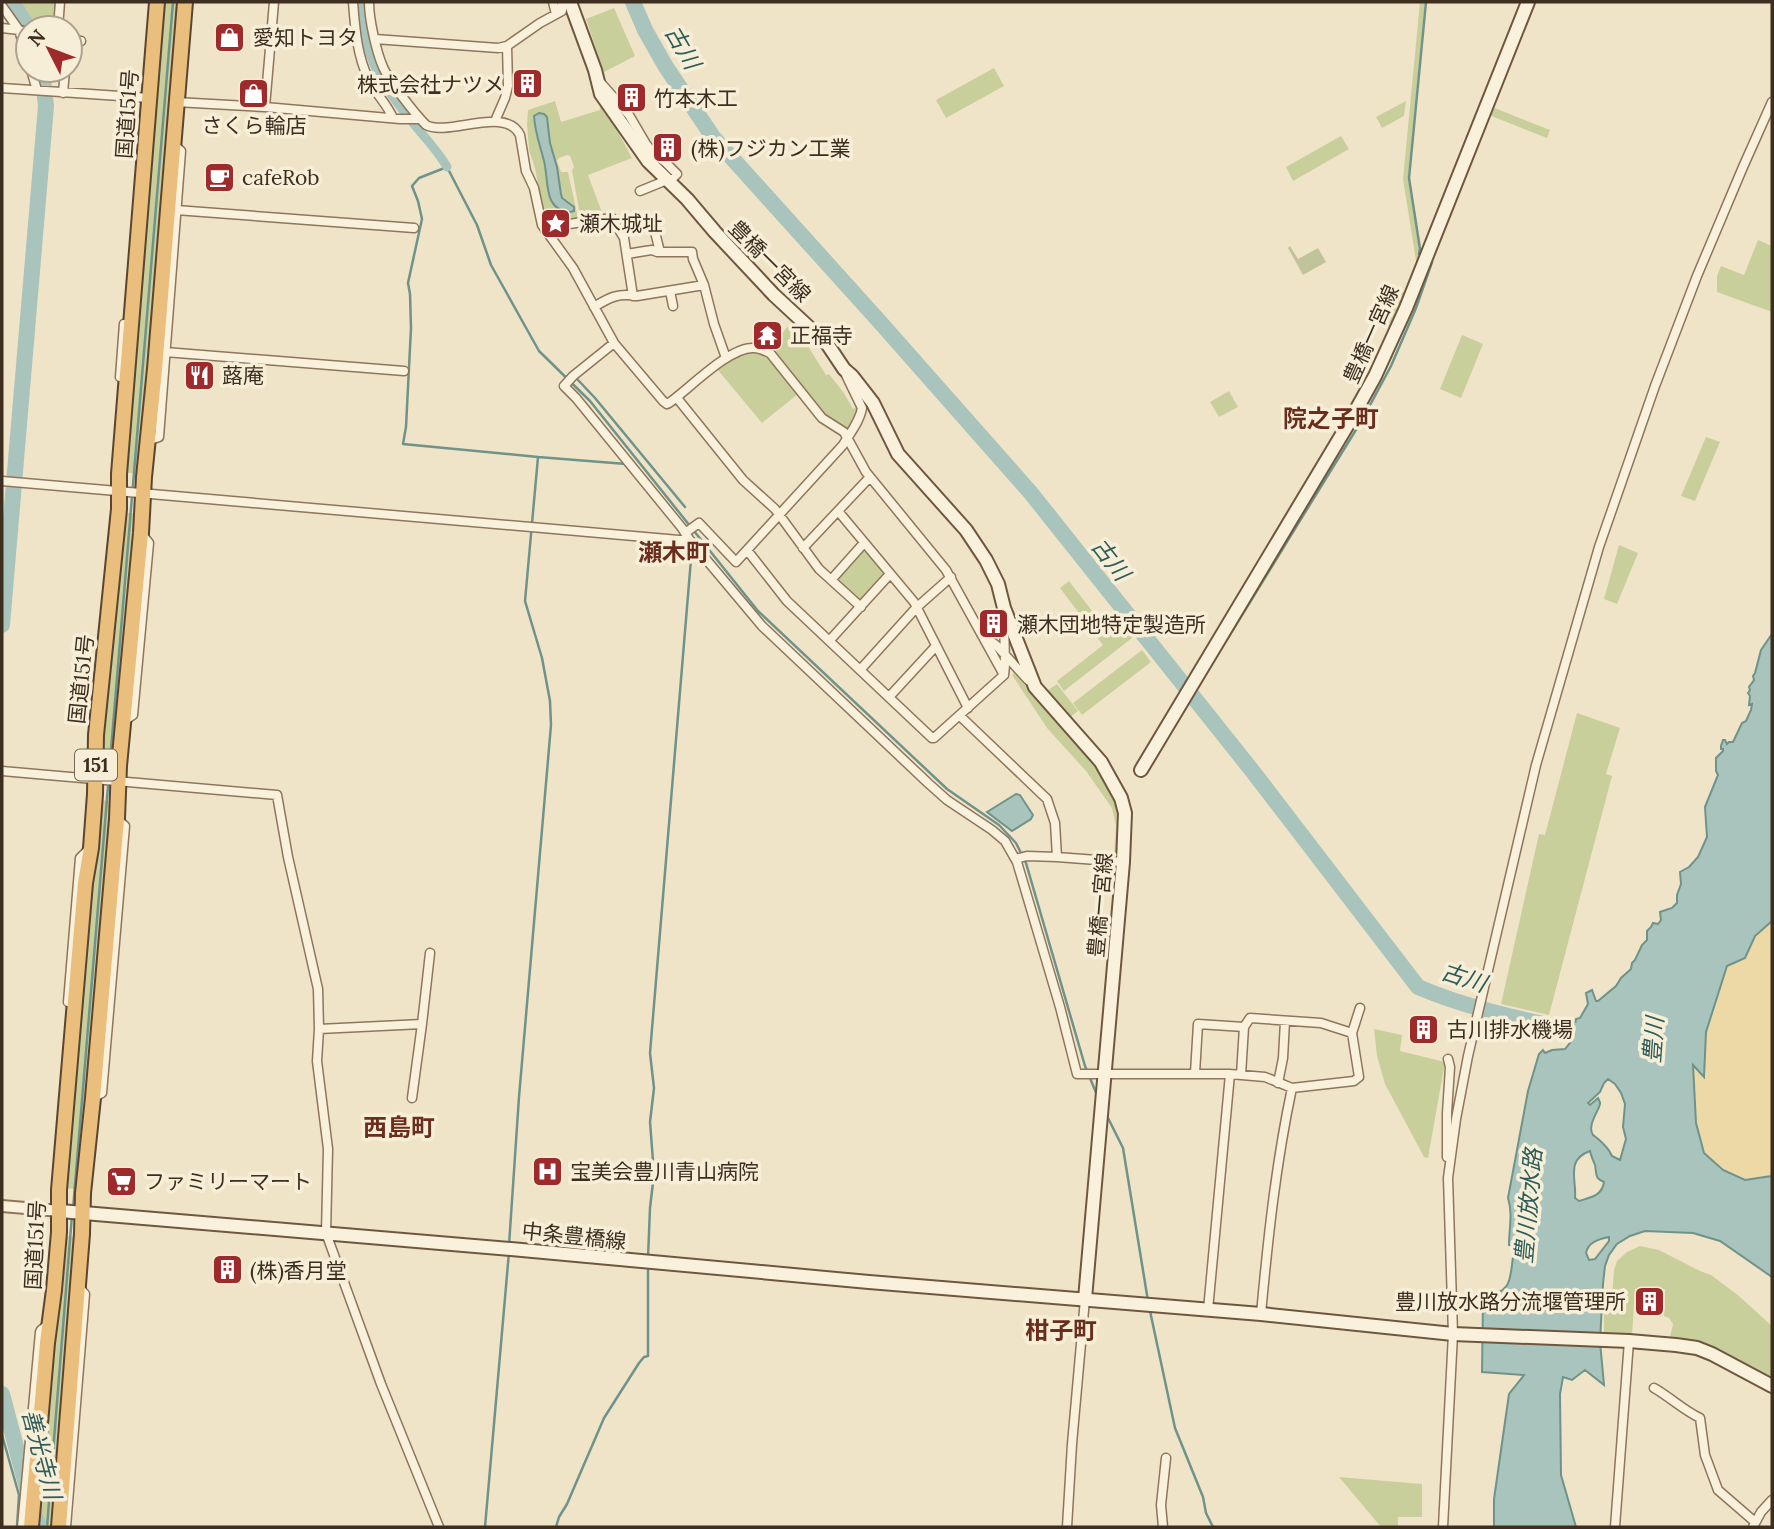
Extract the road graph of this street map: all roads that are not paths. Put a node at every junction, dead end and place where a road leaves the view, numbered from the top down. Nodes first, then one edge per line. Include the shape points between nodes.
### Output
1 (158, 2) edge
2 (185, 2) edge
3 (274, 2) edge
4 (354, 2) edge
5 (369, 2) edge
6 (553, 2) edge
7 (562, 2) edge
8 (570, 2) edge
9 (1528, 2) edge
10 (2, 6) edge
11 (556, 14) junction
12 (14, 20) edge
13 (375, 39) junction
14 (507, 46) junction
15 (38, 84) edge
16 (64, 84) edge
17 (2, 88) edge
18 (42, 91) junction
19 (63, 93) junction
20 (149, 99) junction
21 (176, 102) junction
22 (1772, 102) edge
23 (265, 107) junction
24 (396, 119) junction
25 (418, 119) junction
26 (495, 121) junction
27 (173, 144) junction
28 (667, 180) junction
29 (640, 191) dead end
30 (176, 210) junction
31 (653, 224) dead end
32 (414, 228) dead end
33 (545, 230) junction
34 (660, 252) junction
35 (627, 254) junction
36 (704, 285) junction
37 (670, 291) junction
38 (634, 296) junction
39 (673, 306) dead end
40 (594, 307) junction
41 (614, 343) junction
42 (165, 352) junction
43 (726, 358) junction
44 (844, 369) junction
45 (404, 371) dead end
46 (677, 398) junction
47 (847, 437) junction
48 (147, 441) junction
49 (870, 477) junction
50 (10, 482) edge
51 (119, 492) junction
52 (143, 493) junction
53 (838, 512) junction
54 (779, 514) junction
55 (690, 536) junction
56 (864, 543) junction
57 (803, 548) junction
58 (747, 550) junction
59 (890, 575) junction
60 (951, 577) junction
61 (831, 580) junction
62 (860, 607) junction
63 (916, 608) junction
64 (1004, 608) junction
65 (979, 631) junction
66 (830, 640) junction
67 (936, 646) junction
68 (1004, 654) junction
69 (860, 670) junction
70 (1004, 675) junction
71 (1035, 687) junction
72 (889, 697) junction
73 (968, 708) junction
74 (960, 716) junction
75 (1141, 770) dead end
76 (2, 771) edge
77 (95, 779) junction
78 (119, 782) junction
79 (1057, 857) junction
80 (1021, 858) junction
81 (1123, 863) junction
82 (430, 953) dead end
83 (1360, 1008) dead end
84 (1285, 1021) junction
85 (422, 1024) junction
86 (1244, 1027) junction
87 (319, 1029) junction
88 (1352, 1033) junction
89 (1448, 1059) dead end
90 (1195, 1073) junction
91 (1099, 1074) junction
92 (1230, 1074) junction
93 (1241, 1075) junction
94 (1278, 1083) junction
95 (1292, 1088) junction
96 (412, 1098) dead end
97 (1449, 1169) junction
98 (2, 1206) edge
99 (72, 1212) junction
100 (326, 1233) junction
101 (78, 1286) junction
102 (1085, 1299) junction
103 (1208, 1310) junction
104 (1261, 1314) junction
105 (50, 1324) junction
106 (1453, 1334) junction
107 (1629, 1341) junction
108 (1772, 1386) edge
109 (1654, 1388) dead end
110 (1166, 1458) dead end
111 (1772, 1500) edge
112 (1754, 1525) edge
113 (22, 1527) edge
114 (31, 1527) edge
115 (59, 1527) edge
116 (66, 1527) edge
117 (439, 1527) edge
118 (1067, 1527) edge
119 (1163, 1527) edge
120 (1443, 1527) edge
121 (1615, 1527) edge

1 - 20 highway, 国道151号 / 151
2 - 21 highway, 国道151号 / 151
3 - 23 street
4 - 24 street via 365,71
5 - 13 street
6 - 11 street
7 - 11 street via 562,11
8 - 28 main road, 豊橋一宮線 via 603,97
9 - 75 main road, 豊橋一宮線 via 1375,376
10 - 12 street
11 - 14 street
13 - 14 street
13 - 25 street via 382,66
14 - 26 street via 508,86
15 - 18 street
16 - 19 street
17 - 18 street
18 - 19 street
19 - 20 street
20 - 51 highway, 国道151号 / 151
21 - 23 street
21 - 27 highway, 国道151号 / 151
22 - 97 street via 1697,276 1599,547 1536,765 1468,1056
23 - 24 street
24 - 25 street
25 - 26 street via 435,128
26 - 33 street via 514,126 520,135
27 - 30 street via 181,152
27 - 48 highway, 国道151号 / 151
28 - 29 street
28 - 44 main road, 豊橋一宮線 via 774,295 828,345
30 - 32 street
30 - 42 street
31 - 34 street
33 - 35 street via 612,218
33 - 40 street
34 - 35 street
34 - 36 street via 692,252
35 - 38 street
36 - 37 street
36 - 43 street
37 - 38 street
37 - 39 street
38 - 40 street via 612,296
40 - 41 street
41 - 46 street via 665,403
41 - 55 street via 564,386 633,459
42 - 45 street
42 - 48 street via 159,437
43 - 46 street
43 - 47 street via 750,348 770,353 822,418
44 - 47 street via 862,408
44 - 64 main road, 豊橋一宮線 via 873,403 906,465 974,541 994,575
46 - 54 street via 743,480
47 - 49 street
47 - 54 street
48 - 52 highway, 国道151号 / 151
49 - 53 street
49 - 60 street
50 - 51 street
51 - 52 street
51 - 77 highway, 国道151号 / 151
52 - 55 street via 678,540
52 - 78 highway, 国道151号 / 151
53 - 56 street
53 - 57 street
54 - 57 street
54 - 58 street
55 - 58 street via 700,524 734,565
55 - 80 street via 762,626 947,800 992,830
56 - 59 street
56 - 61 street
57 - 61 street
58 - 66 street via 787,601
59 - 62 street
59 - 63 street
60 - 63 street
60 - 65 street
61 - 62 street
62 - 66 street
63 - 67 street
63 - 69 street
64 - 68 street
64 - 71 main road, 豊橋一宮線
65 - 68 street
65 - 70 street
66 - 69 street
67 - 72 street
67 - 73 street
68 - 70 street
68 - 71 street
69 - 72 street
70 - 73 street
71 - 81 main road, 豊橋一宮線 via 1101,762 1121,798 1125,813
72 - 74 street via 932,738
73 - 74 street
74 - 79 street via 1047,799 1055,823
76 - 77 street
77 - 78 street
77 - 99 highway, 国道151号 / 151 via 59,1190
78 - 87 street via 277,795 318,989
78 - 99 highway, 国道151号 / 151 via 83,1193
79 - 80 street
79 - 81 street
80 - 91 street via 1077,1074
81 - 91 main road, 豊橋一宮線
82 - 85 street
83 - 88 street
84 - 86 street via 1250,1018
84 - 88 street via 1321,1023
84 - 94 street
85 - 87 street
85 - 96 street
86 - 90 street via 1198,1024
86 - 93 street
87 - 100 street via 317,1061 328,1149
88 - 95 street via 1359,1077 1354,1082
89 - 97 street
90 - 91 street
90 - 92 street
91 - 102 main road, 豊橋一宮線 via 1102,1107
92 - 93 street
92 - 103 street
93 - 94 street
94 - 95 street
95 - 104 street via 1272,1200
97 - 106 street
98 - 99 street
99 - 100 main road, 中条豊橋線
99 - 101 highway, 国道151号 / 151
99 - 105 highway, 国道151号 / 151
100 - 102 main road, 中条豊橋線
100 - 117 street
101 - 115 highway, 国道151号 / 151
101 - 116 street via 85,1294
102 - 103 main road
102 - 118 street
103 - 104 main road
104 - 106 main road
105 - 113 street via 40,1332
105 - 114 highway, 国道151号 / 151
106 - 107 main road
106 - 120 street
107 - 108 main road via 1697,1348
107 - 121 street
109 - 112 street via 1700,1418 1705,1455 1718,1490
110 - 119 street
111 - 112 street

